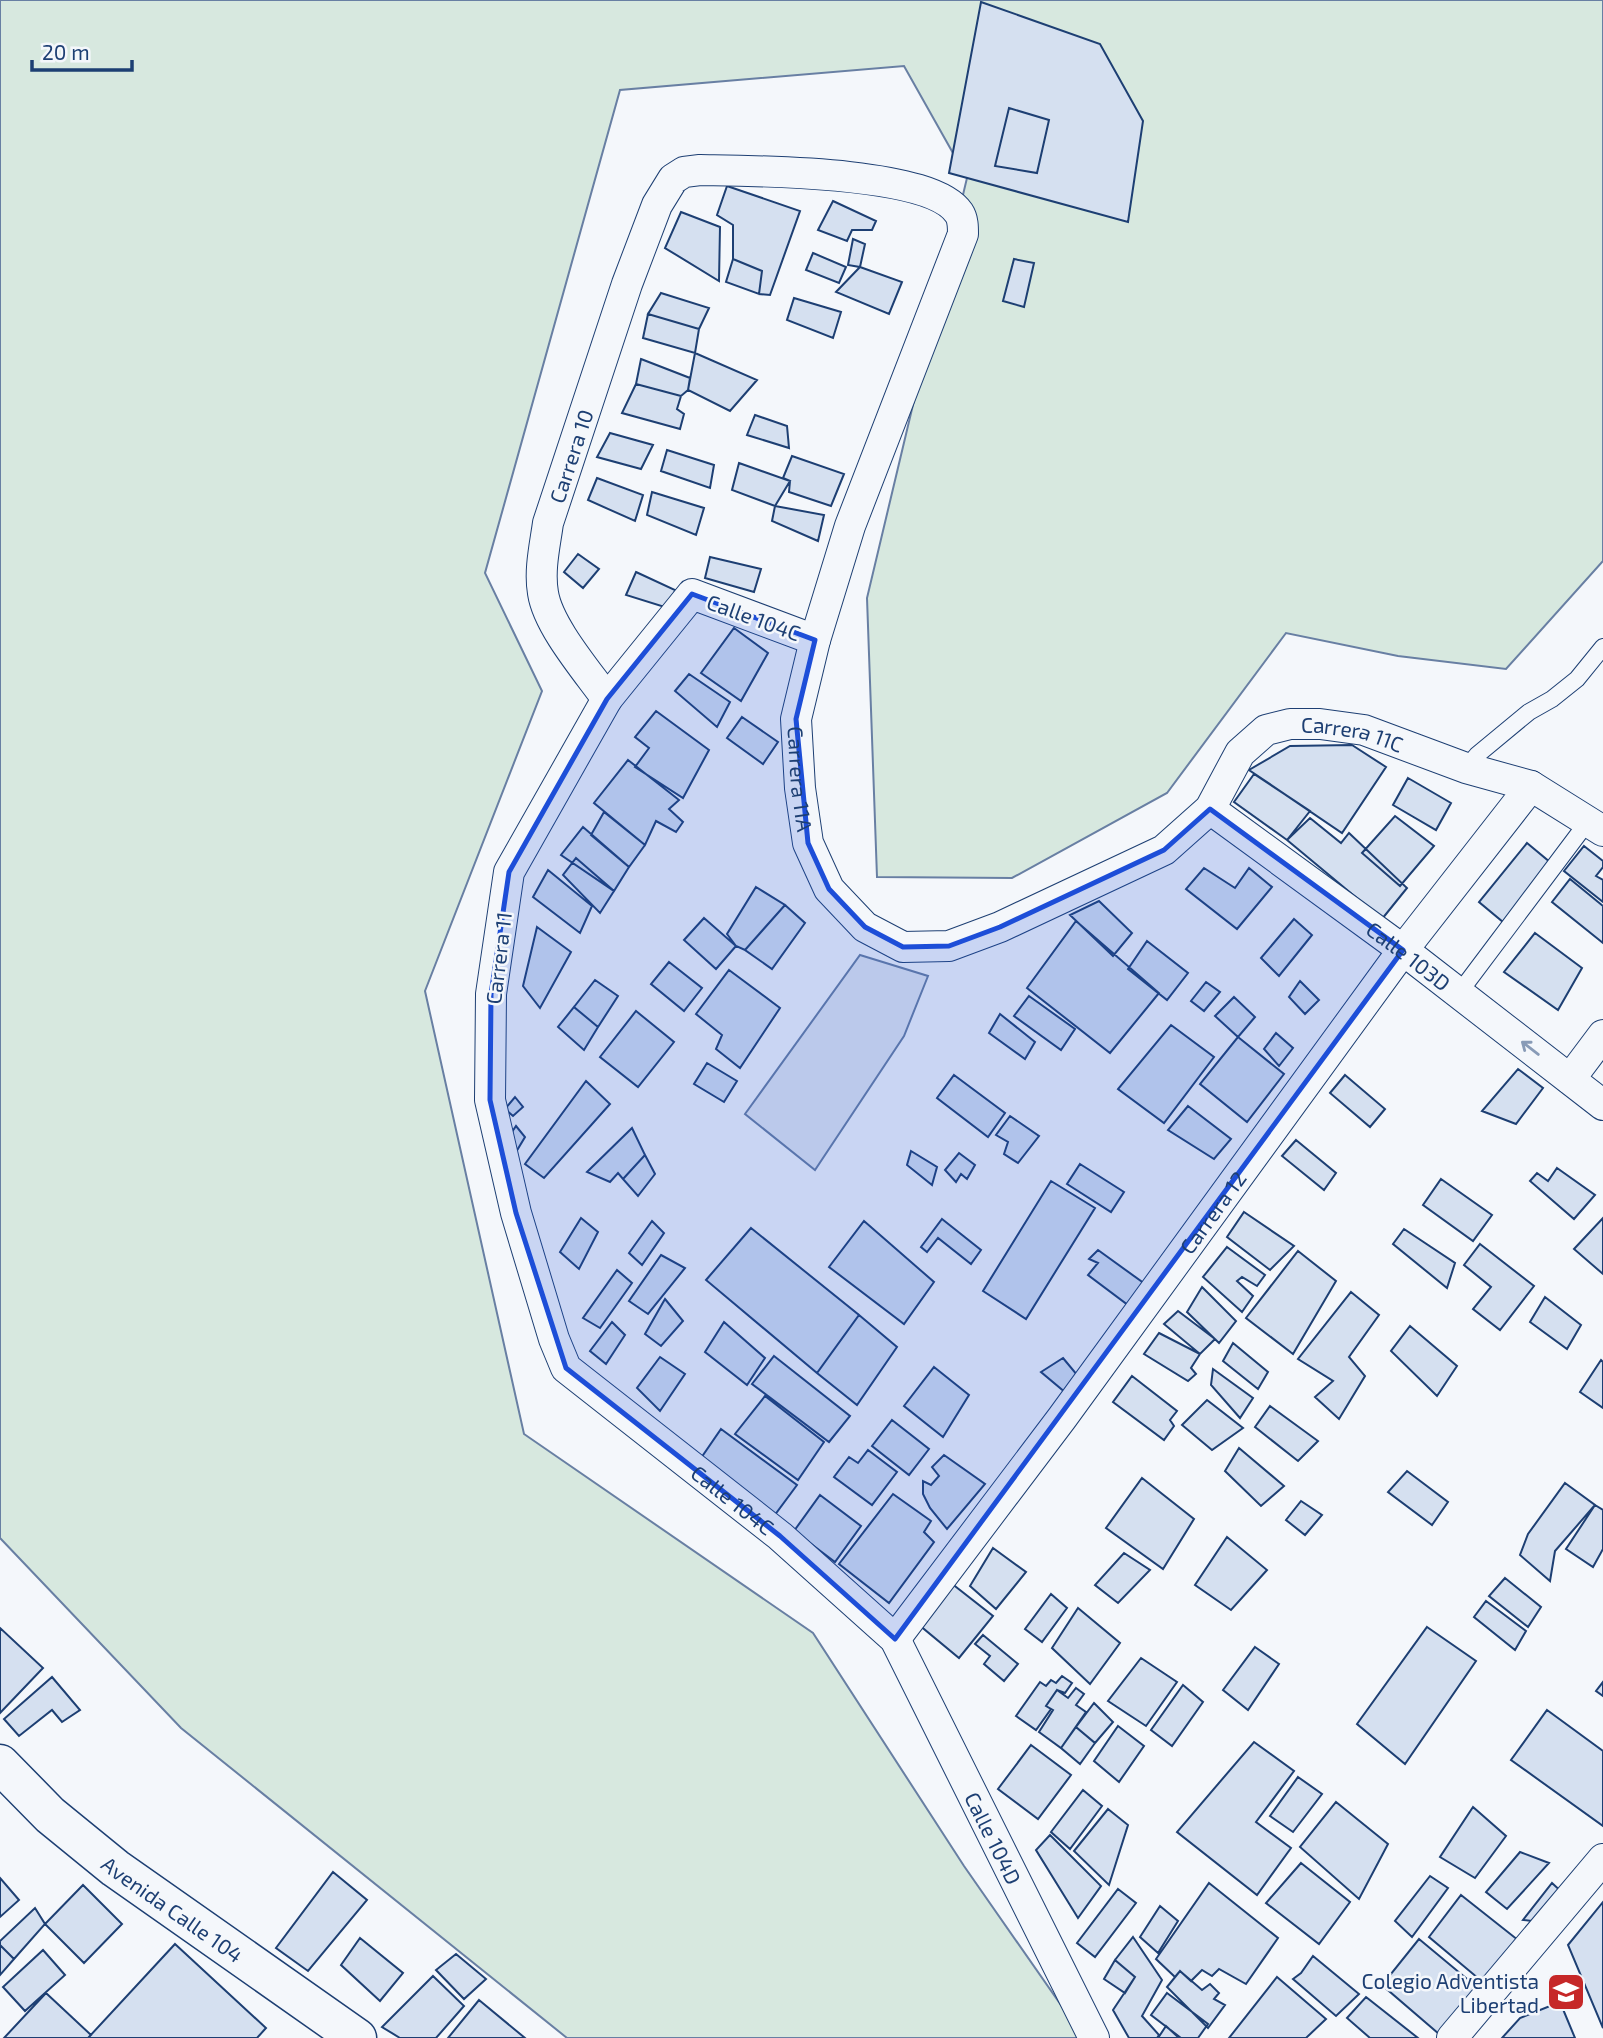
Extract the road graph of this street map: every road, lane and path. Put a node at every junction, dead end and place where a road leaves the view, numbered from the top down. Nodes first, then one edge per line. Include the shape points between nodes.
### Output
1 (923, 190) joint
2 (692, 594) joint
3 (816, 639) junction
4 (1603, 647) edge
5 (607, 699) junction
6 (1466, 768) junction
7 (1531, 786) junction
8 (1210, 808) junction
9 (1596, 826) edge
10 (1403, 950) junction
11 (1459, 993) junction
12 (1603, 1035) edge
13 (1570, 1079) junction
14 (1603, 1105) edge
15 (566, 1367) joint
16 (895, 1639) junction
17 (0, 1764) edge
18 (1603, 1859) edge
19 (357, 2038) edge
20 (1094, 2038) edge
21 (1452, 2038) edge

1 - 3 street, Carrera 11A via 959,213 964,234 850,526
1 - 5 street, Carrera 10 via 831,173 700,170 673,179 657,205 627,284 548,523 543,593 552,621
2 - 3 street, Calle 104C
2 - 5 street, Carrera 11
3 - 8 street, Carrera 11A via 796,719 808,844 829,889 865,927 903,947 949,946 1000,927 1164,850
4 - 6 lane via 1577,679 1529,712
5 - 15 street, Carrera 11 via 509,872 491,994 490,1100 516,1213
6 - 7 street, Carrera 11C
6 - 8 street, Carrera 11C via 1364,730 1290,724 1266,730 1240,753
7 - 9 street, Carrera 11C
7 - 10 street, Carrera 12
8 - 10 street, Calle 103D
9 - 11 lane
10 - 11 street, Calle 103D
10 - 16 street, Carrera 12
13 -> 11 street, Calle 103D
12 - 13 street
13 - 14 street, Calle 103D
15 - 16 street, Calle 104C via 780,1536
16 - 20 street, Calle 104D
17 - 19 main road, Avenida Calle 104 via 50,1815 115,1868
18 - 21 street

